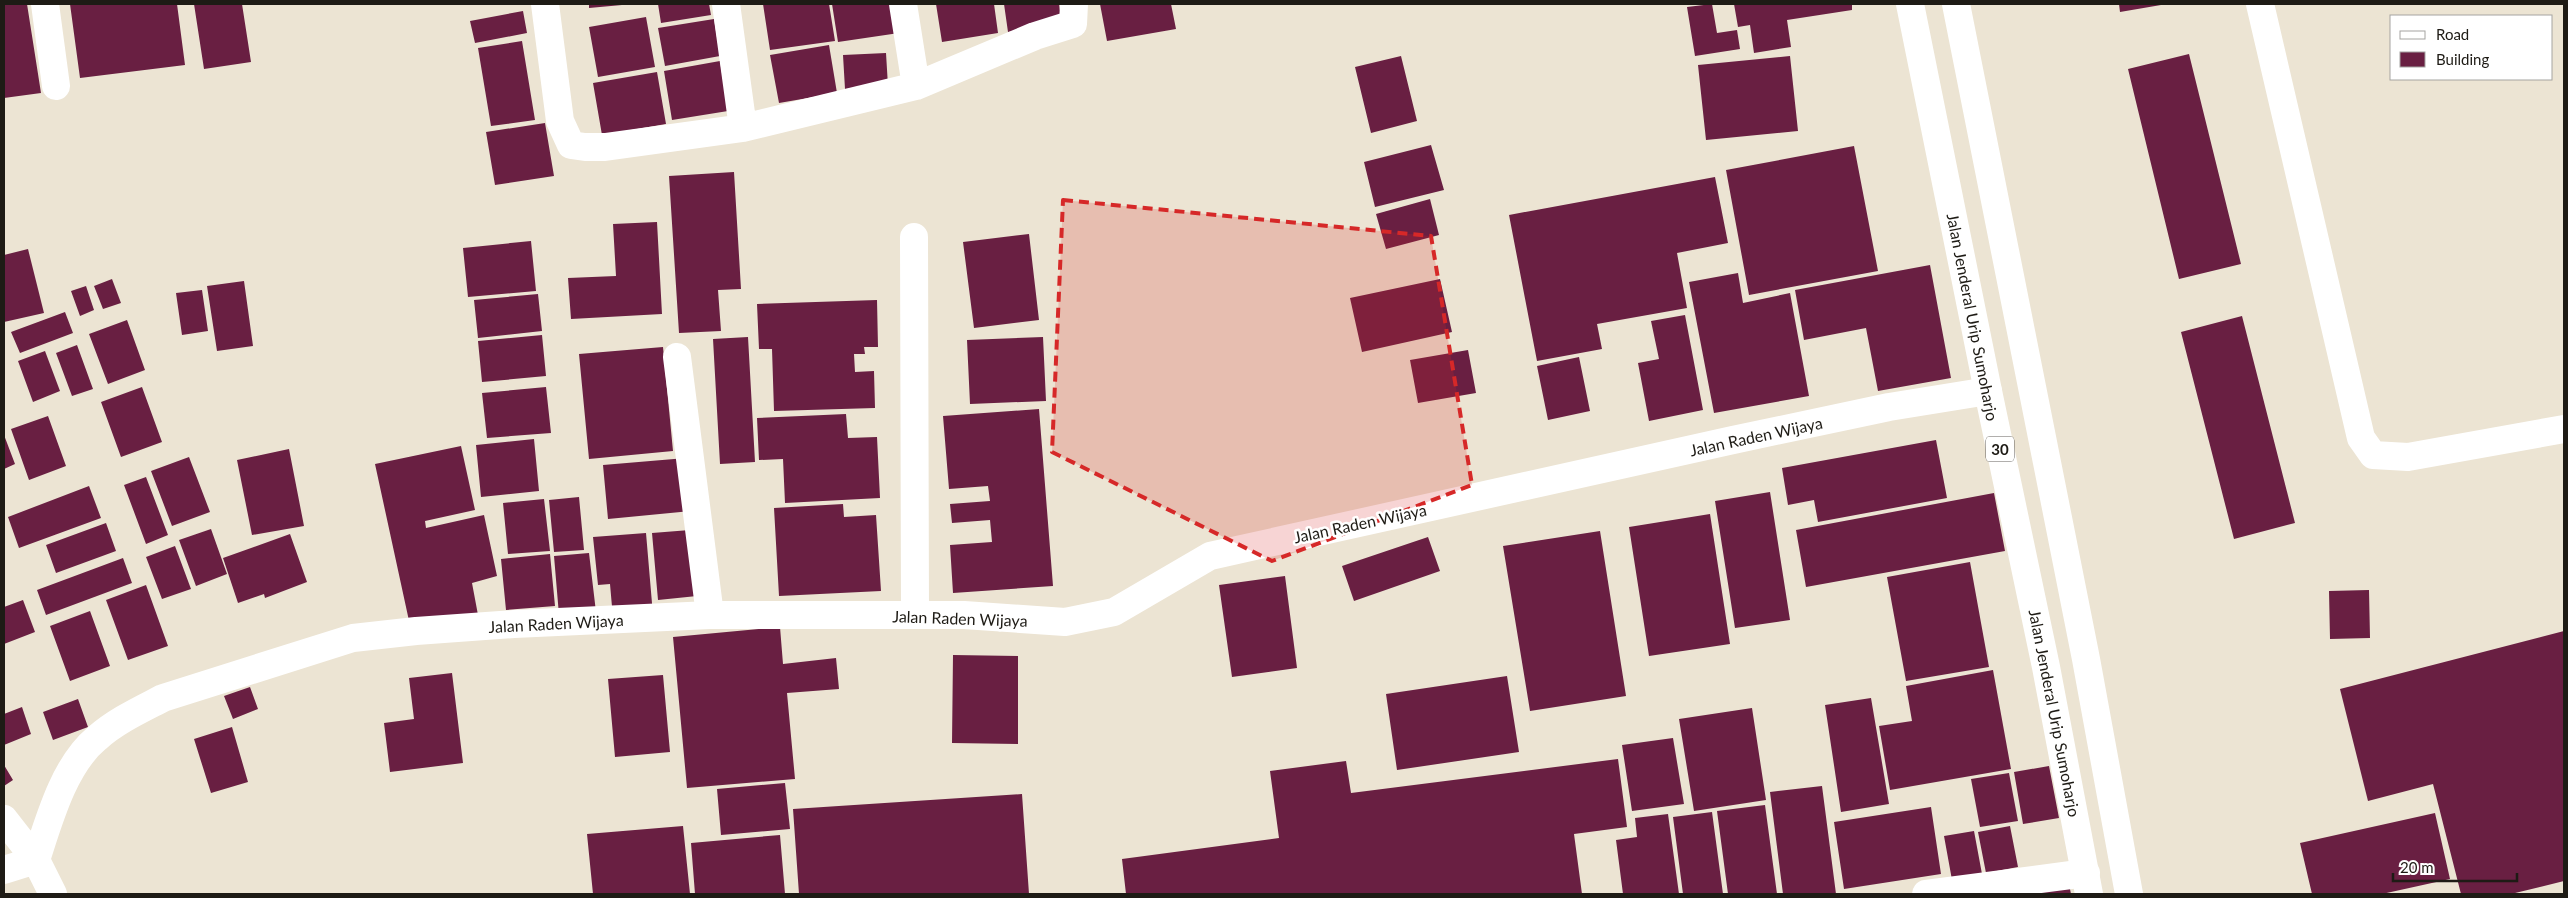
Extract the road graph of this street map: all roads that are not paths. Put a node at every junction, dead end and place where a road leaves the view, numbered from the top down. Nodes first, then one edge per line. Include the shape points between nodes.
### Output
1 (45, 4) edge
2 (546, 4) edge
3 (726, 4) edge
4 (904, 4) edge
5 (1074, 4) edge
6 (1910, 4) edge
7 (1956, 4) edge
8 (2260, 4) edge
9 (56, 86) dead end
10 (916, 86) junction
11 (743, 128) junction
12 (914, 237) dead end
13 (677, 357) dead end
14 (1988, 391) junction
15 (2564, 429) edge
16 (710, 615) junction
17 (915, 615) junction
18 (4, 819) edge
19 (36, 860) junction
20 (4, 870) edge
21 (2088, 884) edge
22 (53, 894) edge
23 (1926, 894) edge
24 (2128, 894) edge

1 - 9 main road
2 - 11 main road via 560,121 571,145 606,147
3 - 11 main road
4 - 10 main road
5 - 10 main road via 1073,24 1035,36
6 - 14 main road, Jalan Jenderal Urip Sumoharjo / 30
7 - 24 main road via 2086,658
8 - 15 main road via 2361,438 2373,455 2408,456
10 - 11 main road
12 - 17 main road
13 - 16 main road
14 - 17 main road, Jalan Raden Wijaya via 1889,407 1732,440 1210,556 1114,612 1065,622
14 - 21 main road, Jalan Jenderal Urip Sumoharjo / 30
16 - 17 main road, Jalan Raden Wijaya
16 - 19 main road, Jalan Raden Wijaya via 514,624 353,638 162,698 97,738 80,755 54,806
18 - 19 main road
19 - 20 main road
19 - 22 main road
21 - 23 main road

